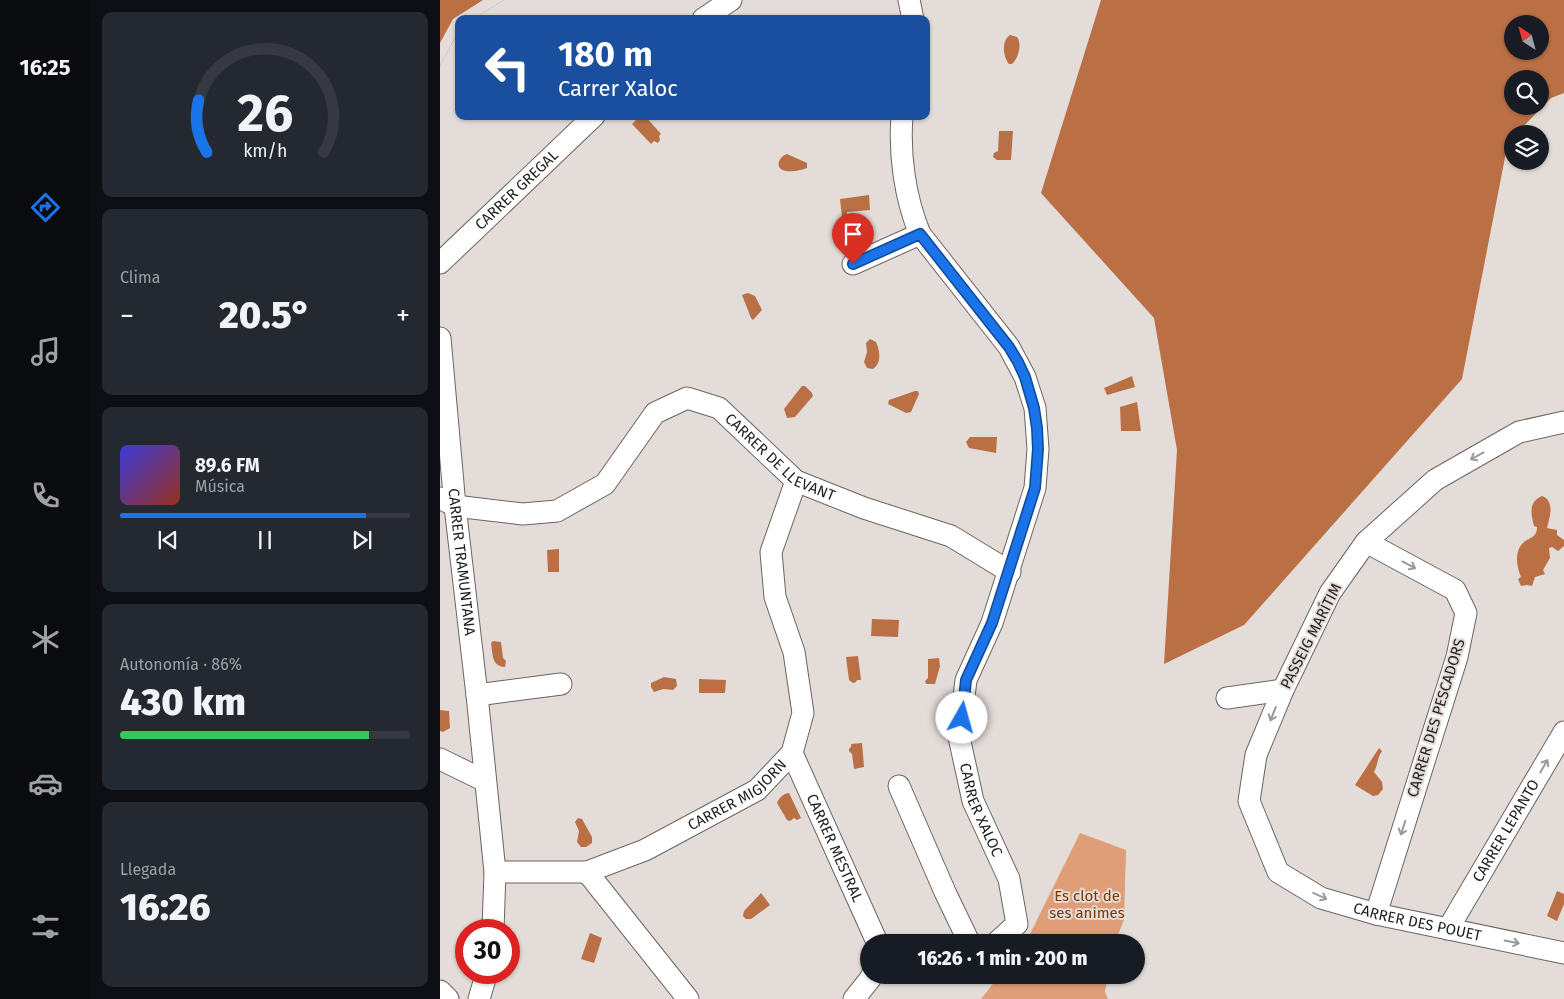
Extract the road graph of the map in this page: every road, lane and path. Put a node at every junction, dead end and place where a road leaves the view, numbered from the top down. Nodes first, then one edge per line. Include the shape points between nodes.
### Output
1 (731, 0) edge
2 (909, 0) edge
3 (708, 15) edge
4 (912, 15) edge
5 (590, 120) edge
6 (902, 120) edge
7 (920, 234) junction
8 (440, 263) edge
9 (853, 264) dead end
10 (440, 338) edge
11 (1564, 422) edge
12 (796, 481) junction
13 (448, 502) edge
14 (1366, 542) junction
15 (1010, 572) junction
16 (561, 684) dead end
17 (1283, 690) junction
18 (478, 695) junction
19 (1227, 698) dead end
20 (1564, 732) edge
21 (792, 753) junction
22 (440, 759) edge
23 (485, 781) junction
24 (899, 786) dead end
25 (495, 872) junction
26 (587, 872) junction
27 (1278, 872) joint
28 (1376, 914) junction
29 (493, 919) edge
30 (1448, 929) junction
31 (873, 934) edge
32 (966, 934) edge
33 (1006, 934) edge
34 (1564, 953) edge
35 (483, 984) edge
36 (866, 984) edge
37 (440, 991) edge
38 (448, 999) edge
39 (479, 999) edge
40 (688, 999) edge
41 (854, 999) edge

1 - 3 street
2 - 4 street
5 - 8 street, CARRER GREGAL
6 - 7 street, CARRER XALOC via 904,169 912,214
7 - 9 street
7 - 15 street, CARRER XALOC via 1009,347 1025,377 1034,408 1038,449 1035,488
10 - 13 street, CARRER TRAMUNTANA
11 -> 14 street, PASSEIG MARÍTIM via 1519,432 1435,480
12 - 13 street, CARRER DE LLEVANT via 719,408 687,398 655,413 605,484 557,511 523,514
12 - 15 street, CARRER DE LLEVANT via 864,508 951,536
12 - 21 street, CARRER MIGJORN via 771,552 775,597 794,652 803,714
13 - 18 street, CARRER TRAMUNTANA
14 - 17 street, PASSEIG MARÍTIM via 1330,593
14 -> 28 street, CARRER DES PESCADORS via 1455,590 1466,613 1458,657
15 - 33 street, CARRER XALOC via 992,623 966,680 959,737 973,801 1009,879 1017,924
16 - 18 street
17 - 19 street
17 -> 27 street, PASSEIG MARÍTIM via 1256,755 1249,801
18 - 23 street, CARRER TRAMUNTANA
30 -> 20 street, CARRER LEPANTO
21 - 26 street, CARRER MIGJORN via 757,790 645,850
21 - 31 street, CARRER MESTRAL
22 - 23 street
23 - 25 street, CARRER TRAMUNTANA
24 - 32 street
25 - 26 street, CARRER MIGJORN
25 - 29 street, CARRER TRAMUNTANA
26 - 40 street
27 -> 28 street, CARRER DES POUET via 1321,898
28 - 30 street, CARRER DES POUET
30 -> 34 street, CARRER DES POUET
35 - 39 street
36 - 41 street
37 - 38 street

